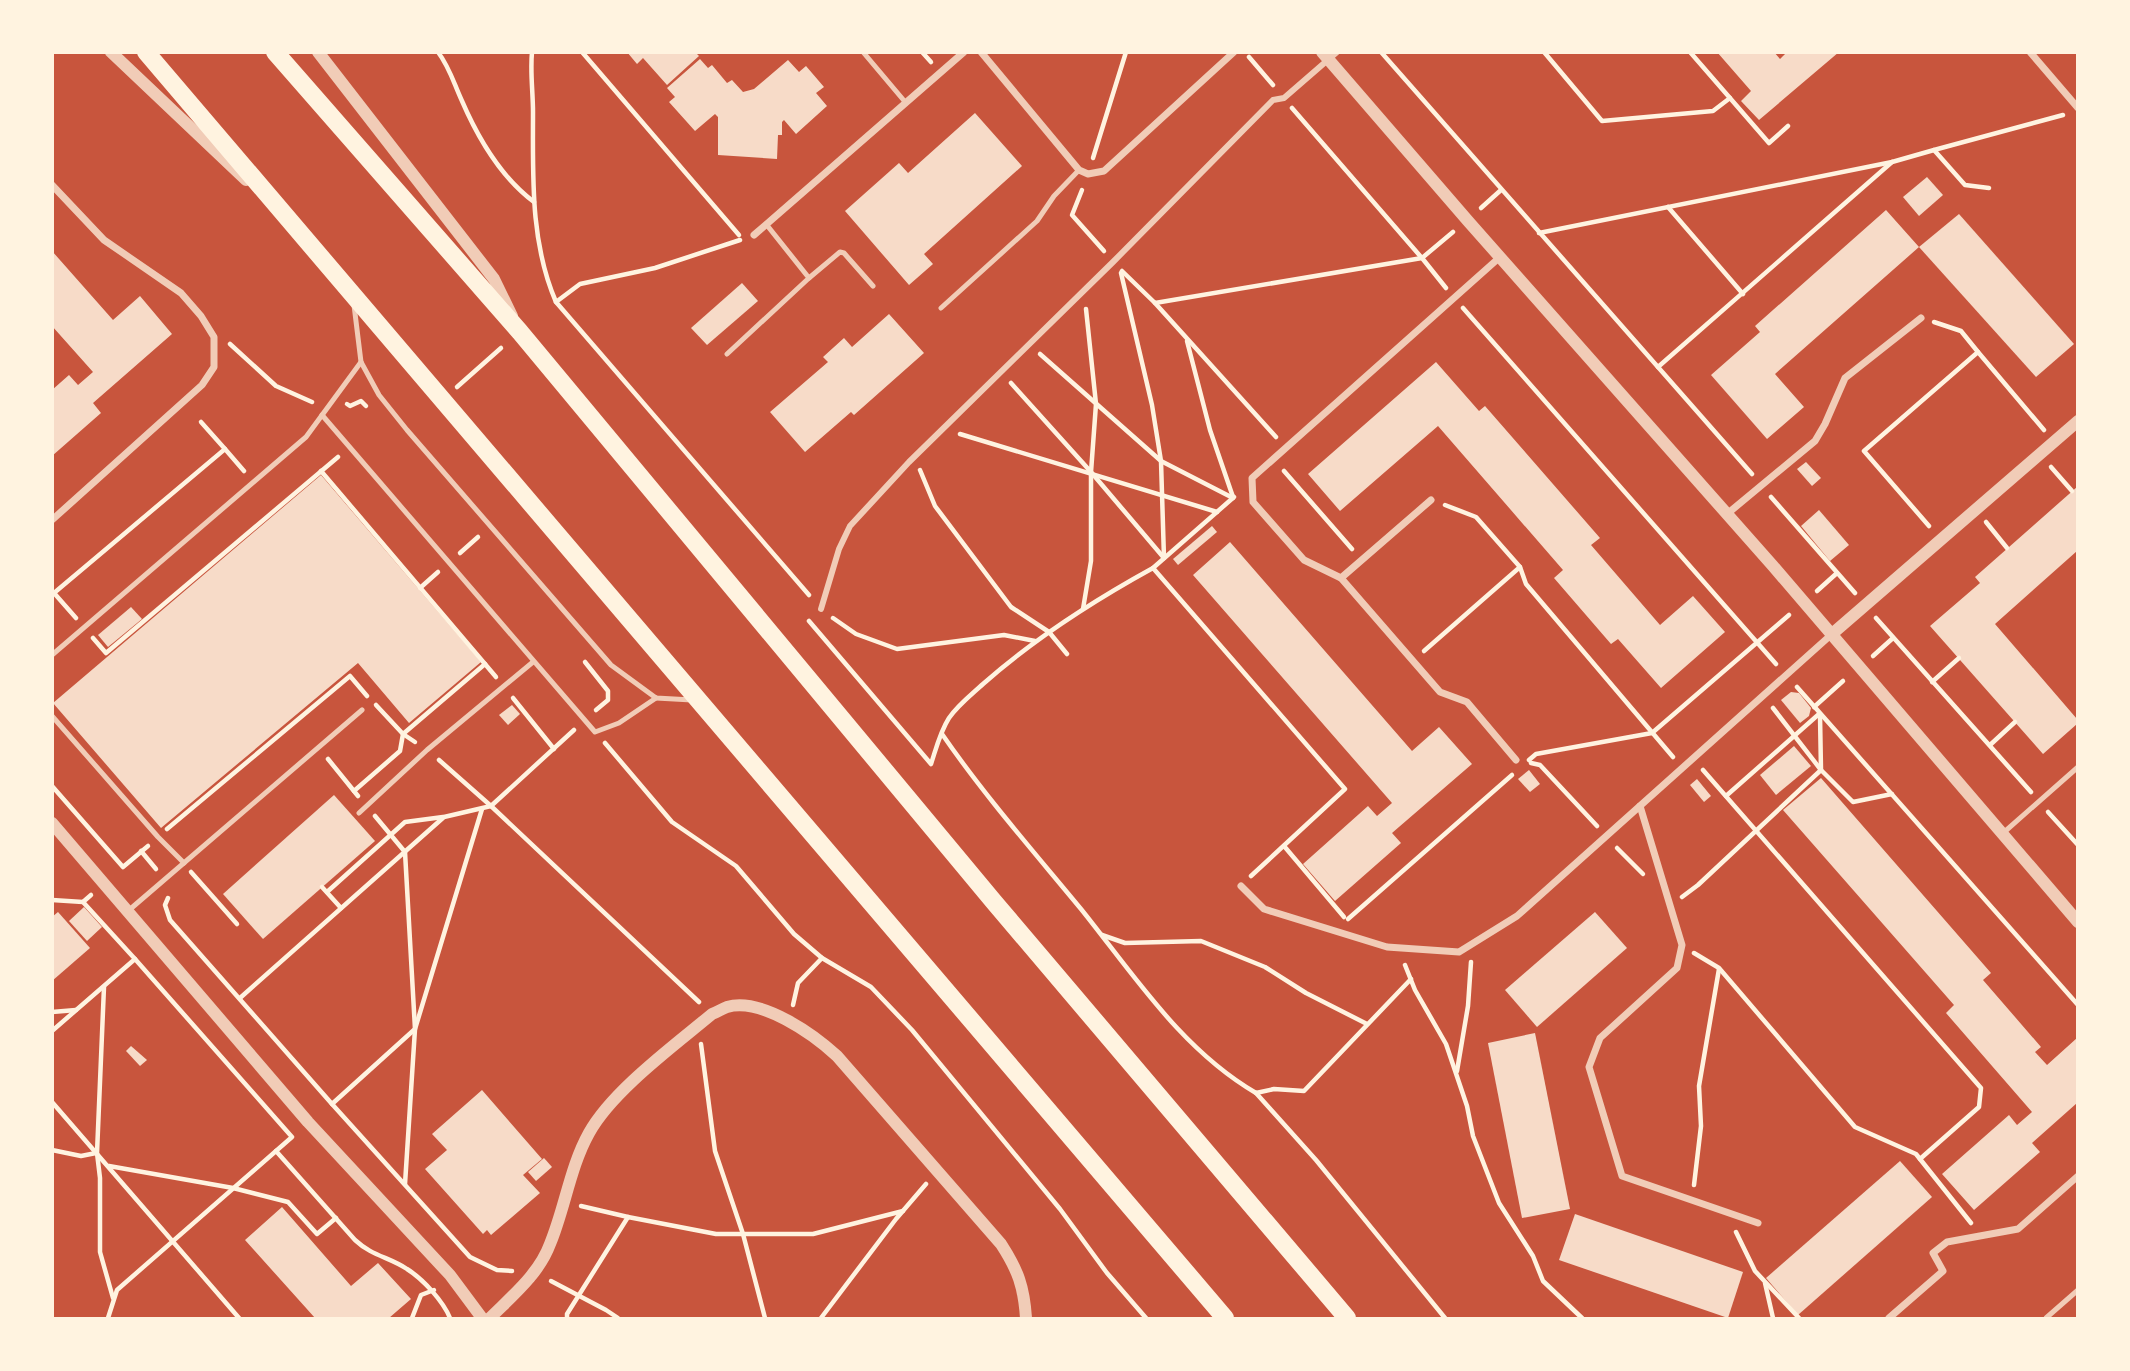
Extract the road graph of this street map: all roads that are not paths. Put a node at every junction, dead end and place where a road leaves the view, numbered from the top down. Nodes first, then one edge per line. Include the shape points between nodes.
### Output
1 (111, 52) edge
2 (146, 52) edge
3 (275, 52) edge
4 (318, 52) edge
5 (863, 52) edge
6 (964, 52) edge
7 (981, 52) edge
8 (1234, 52) edge
9 (2030, 52) edge
10 (1329, 55) edge
11 (906, 103) junction
12 (2077, 108) edge
13 (1079, 170) junction
14 (52, 185) edge
15 (288, 219) junction
16 (766, 224) junction
17 (754, 235) dead end
18 (1500, 257) junction
19 (809, 278) junction
20 (873, 286) dead end
21 (353, 295) junction
22 (941, 308) dead end
23 (1922, 318) road end
24 (520, 332) junction
25 (727, 354) dead end
26 (361, 362) junction
27 (322, 415) junction
28 (2077, 421) edge
29 (1431, 500) road end
30 (1727, 514) junction
31 (52, 520) edge
32 (1341, 578) junction
33 (821, 609) road end
34 (1832, 634) junction
35 (52, 655) edge
36 (533, 662) junction
37 (656, 698) junction
38 (699, 701) junction
39 (362, 710) dead end
40 (52, 716) edge
41 (1516, 760) dead end
42 (2077, 767) edge
43 (1640, 806) junction
44 (359, 813) dead end
45 (52, 823) edge
46 (2001, 834) junction
47 (184, 863) junction
48 (1241, 886) road end
49 (128, 911) junction
50 (2077, 922) edge
51 (2077, 1176) edge
52 (1758, 1223) dead end
53 (2077, 1290) edge
54 (482, 1318) edge
55 (490, 1318) edge
56 (1026, 1318) edge
57 (1225, 1318) edge
58 (1347, 1318) edge
59 (1889, 1318) edge
60 (2046, 1318) edge

1 - 15 street
2 - 15 main road
3 - 24 main road
4 - 24 street via 494,279
5 - 11 lane
6 - 11 street
7 - 13 street
8 - 13 street via 1104,171 1088,174
9 - 12 street
10 - 18 street
10 - 33 street via 1284,98 1273,100 850,526
11 - 16 street
13 - 22 lane via 1037,221
14 - 31 street via 104,240 181,293 214,337 214,367 202,386
15 - 21 main road
16 - 17 street
16 - 19 lane
18 - 30 street
18 - 32 street via 1252,478 1252,502 1304,560
19 - 20 lane via 840,252
19 - 25 lane
21 - 26 lane
21 - 38 main road
23 - 30 street via 1844,378 1815,441
24 - 58 main road
26 - 27 lane
26 - 37 lane via 379,395 407,430 566,617 611,665
27 - 35 lane via 276,464
27 - 36 lane
28 - 34 street
29 - 32 street
30 - 34 street
32 - 41 street via 1440,692 1467,702
34 - 43 street
34 - 46 street
36 - 37 lane via 595,732 619,723
36 - 44 lane
37 - 38 lane
38 - 57 main road
39 - 47 lane
40 - 47 lane
42 - 46 lane
43 - 48 street via 1517,916 1458,952 1387,947 1264,909
43 - 52 street via 1682,945 1677,968 1600,1038 1589,1067 1622,1176
45 - 49 street
46 - 50 street
47 - 49 lane
49 - 54 street via 316,1131 450,1275
51 - 59 street via 2018,1229 1947,1242 1933,1253 1943,1271
53 - 60 lane
55 - 56 street via 535,1273 550,1246 581,1151 597,1119 712,1014 747,1005 789,1022 837,1056 1002,1244 1017,1269

